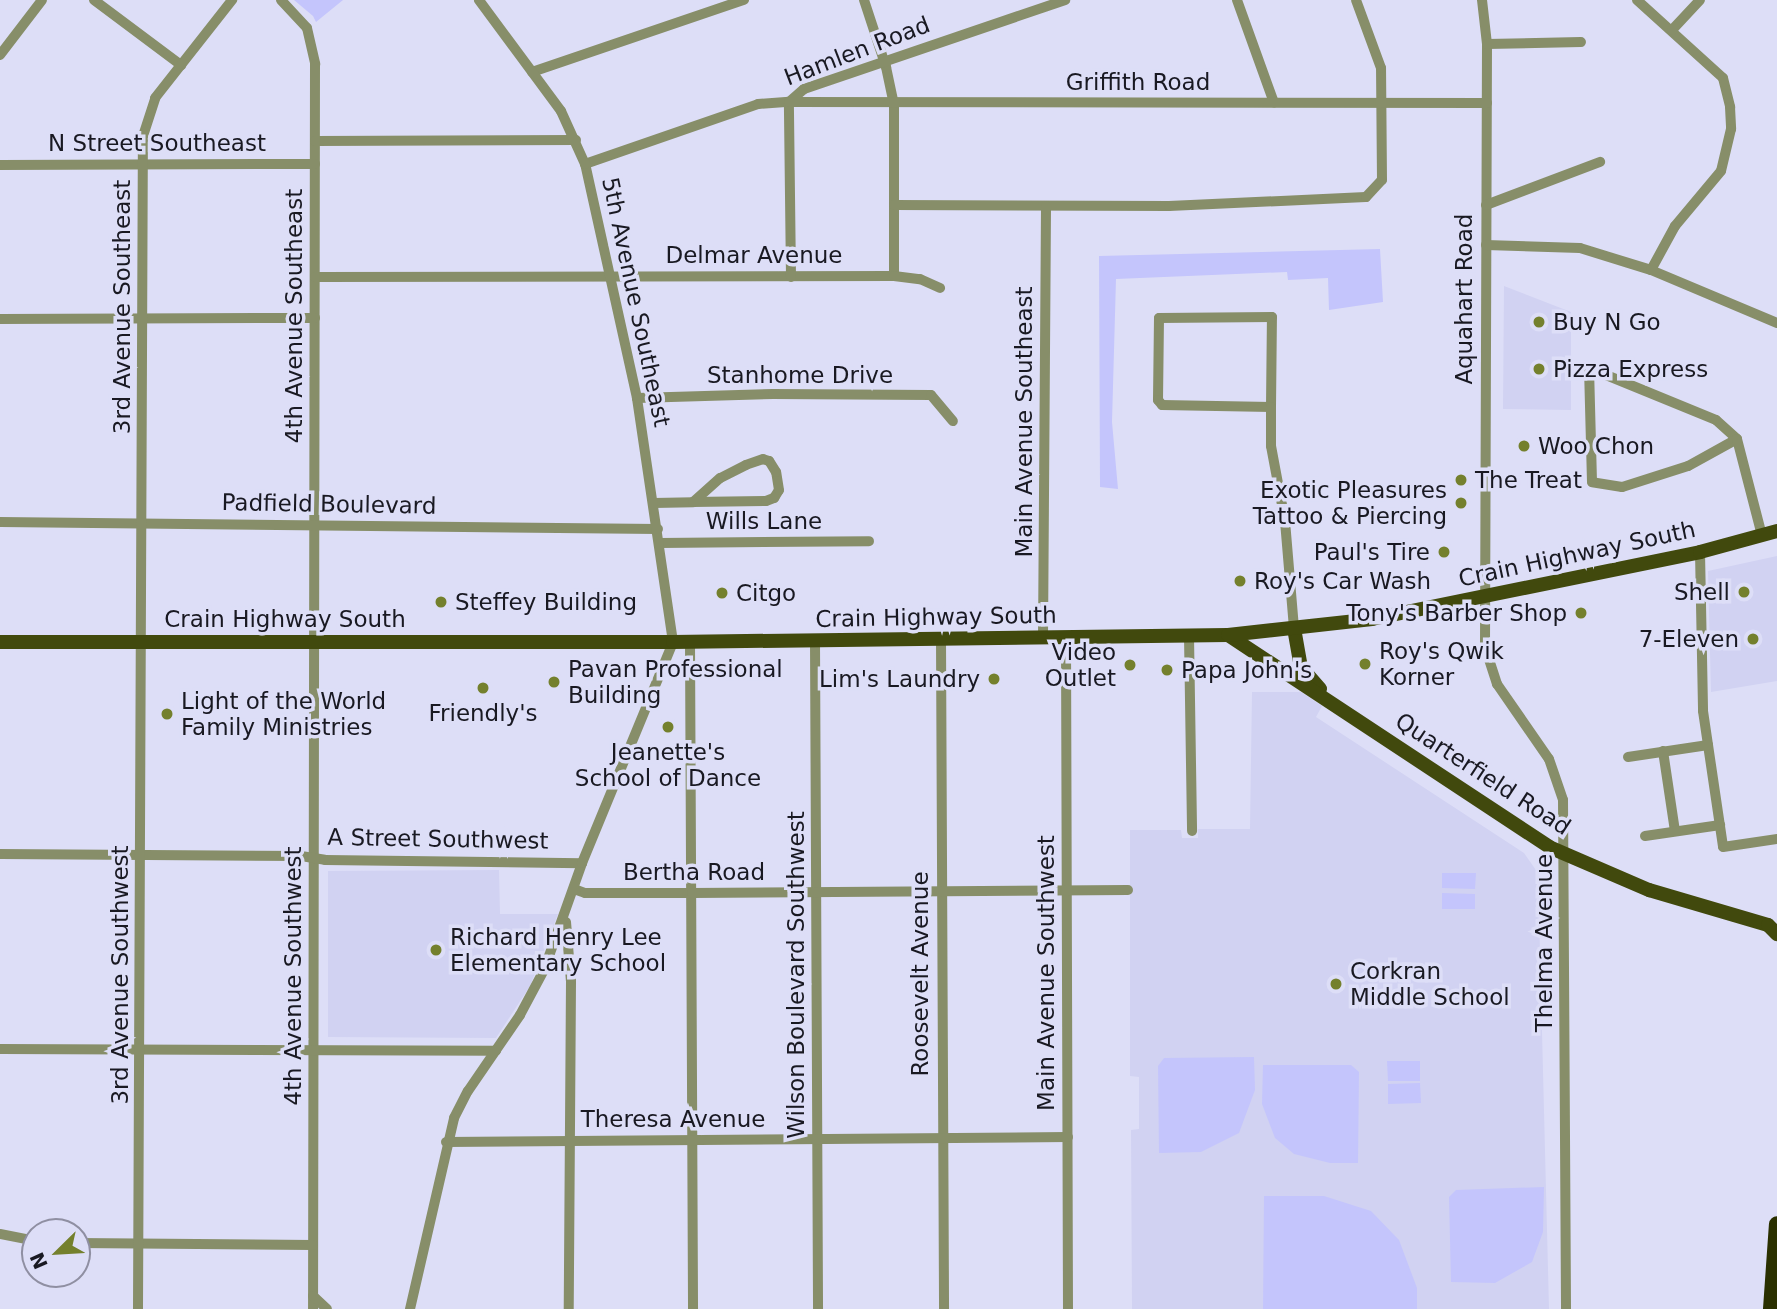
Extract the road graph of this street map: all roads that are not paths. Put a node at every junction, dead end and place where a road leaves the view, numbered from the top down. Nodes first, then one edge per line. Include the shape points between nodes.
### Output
1 (42, 0) edge
2 (94, 0) edge
3 (232, 0) edge
4 (281, 0) edge
5 (479, 0) edge
6 (744, 0) edge
7 (864, 0) edge
8 (1065, 0) edge
9 (1237, 0) edge
10 (1356, 0) edge
11 (1482, 0) edge
12 (1637, 0) edge
13 (1700, 0) edge
14 (1672, 30) junction
15 (1581, 42) dead end
16 (1488, 44) junction
17 (0, 55) edge
18 (884, 61) junction
19 (181, 65) junction
20 (532, 72) junction
21 (789, 102) junction
22 (1274, 103) junction
23 (1382, 103) junction
24 (1487, 103) junction
25 (894, 104) junction
26 (576, 140) junction
27 (315, 141) junction
28 (1600, 162) dead end
29 (0, 164) edge
30 (143, 164) junction
31 (315, 164) junction
32 (585, 164) junction
33 (894, 205) junction
34 (1486, 205) junction
35 (1046, 206) junction
36 (1486, 245) junction
37 (1651, 270) junction
38 (894, 276) junction
39 (315, 277) junction
40 (610, 277) junction
41 (791, 277) junction
42 (940, 288) dead end
43 (144, 318) junction
44 (315, 318) junction
45 (0, 319) edge
46 (1777, 323) edge
47 (637, 398) junction
48 (1271, 407) junction
49 (953, 421) dead end
50 (1737, 439) junction
51 (694, 502) junction
52 (654, 503) junction
53 (0, 522) edge
54 (143, 523) junction
55 (315, 524) junction
56 (658, 529) junction
57 (1777, 531) edge
58 (1762, 536) junction
59 (869, 541) dead end
60 (660, 543) junction
61 (1700, 552) junction
62 (1484, 598) junction
63 (1294, 628) junction
64 (1228, 635) junction
65 (1189, 636) junction
66 (1043, 638) junction
67 (1066, 638) junction
68 (942, 639) junction
69 (815, 641) junction
70 (0, 642) edge
71 (143, 642) junction
72 (673, 642) junction
73 (690, 642) junction
74 (315, 643) junction
75 (1336, 705) junction
76 (1708, 745) junction
77 (1663, 751) junction
78 (1628, 757) dead end
79 (1720, 825) junction
80 (1192, 831) dead end
81 (1675, 831) junction
82 (1645, 836) dead end
83 (1777, 839) edge
84 (0, 854) edge
85 (141, 855) junction
86 (1564, 855) junction
87 (314, 858) junction
88 (582, 863) junction
89 (574, 889) junction
90 (1128, 890) dead end
91 (941, 891) junction
92 (1067, 891) junction
93 (816, 892) junction
94 (692, 893) junction
95 (566, 915) junction
96 (1774, 927) edge
97 (0, 1049) edge
98 (140, 1049) junction
99 (313, 1049) junction
100 (496, 1052) junction
101 (942, 1137) junction
102 (1068, 1137) junction
103 (691, 1138) junction
104 (818, 1140) junction
105 (570, 1141) junction
106 (446, 1142) junction
107 (1777, 1224) edge
108 (0, 1234) edge
109 (21, 1238) edge
110 (91, 1243) edge
111 (139, 1245) junction
112 (313, 1245) junction
113 (313, 1296) junction
114 (138, 1309) edge
115 (313, 1309) edge
116 (327, 1309) edge
117 (410, 1309) edge
118 (569, 1309) edge
119 (693, 1309) edge
120 (818, 1309) edge
121 (944, 1309) edge
122 (1068, 1309) edge
123 (1566, 1309) edge
124 (1771, 1309) edge

1 - 17 street
2 - 19 street
3 - 19 street, 3rd Avenue Southeast
4 - 27 street, 4th Avenue Southeast via 303,22 312,41
5 - 20 street, 5th Avenue Southeast
6 - 20 street
7 - 18 street
8 - 18 street, Hamlen Road
9 - 22 street
10 - 23 street via 1381,68
11 - 16 street, Aquahart Road
12 - 14 street
13 - 14 street
14 - 37 street via 1723,78 1731,129 1721,172 1675,226
15 - 16 street
16 - 24 street, Aquahart Road
18 - 21 street, Hamlen Road via 804,89
18 - 25 street
19 - 30 street, 3rd Avenue Southeast via 149,110
20 - 26 street, 5th Avenue Southeast
21 - 25 street, Griffith Road
21 - 32 street, Hamlen Road via 758,104
21 - 41 street
22 - 23 street, Griffith Road
22 - 25 street, Griffith Road
23 - 24 street, Griffith Road
23 - 35 street via 1382,180 1366,197
24 - 34 street, Aquahart Road
25 - 33 street
26 - 27 street
26 - 32 street, 5th Avenue Southeast
27 - 31 street, 4th Avenue Southeast
28 - 34 street
29 - 30 street, N Street Southeast
30 - 31 street, N Street Southeast
30 - 43 street, 3rd Avenue Southeast
31 - 39 street, 4th Avenue Southeast
32 - 40 street, 5th Avenue Southeast
33 - 35 street
33 - 38 street
34 - 36 street, Aquahart Road
35 - 66 street, Main Avenue Southeast
36 - 37 street via 1580,248
36 - 62 street, Aquahart Road
37 - 46 street
38 - 41 street, Delmar Avenue
38 - 42 street, Delmar Avenue via 920,279
39 - 40 street, Delmar Avenue
39 - 44 street, 4th Avenue Southeast
40 - 41 street, Delmar Avenue
40 - 47 street, 5th Avenue Southeast
43 - 44 street
43 - 45 street
43 - 54 street, 3rd Avenue Southeast
44 - 55 street, 4th Avenue Southeast
47 - 49 street, Stanhome Drive via 931,396
47 - 52 street, 5th Avenue Southeast
48 - 48 street via 1272,317 1159,318 1161,405
48 - 63 street via 1271,446
50 - 50 street via 1688,466 1622,487 1592,482 1589,368 1716,420
50 - 58 street
51 - 51 street, Wills Lane via 774,498 779,490 776,472 763,459 746,465 720,478
51 - 52 street, Wills Lane
52 - 56 street, 5th Avenue Southeast
53 - 54 street, Padfield Boulevard
54 - 55 street, Padfield Boulevard
54 - 71 street, 3rd Avenue Southeast
55 - 56 street, Padfield Boulevard
55 - 74 street, 4th Avenue Southeast
56 - 60 street, 5th Avenue Southeast
57 - 58 main road, Crain Highway South
58 - 61 main road, Crain Highway South
59 - 60 street, Wills Lane
60 - 72 street, 5th Avenue Southeast
61 - 62 main road, Crain Highway South
61 - 76 street via 1703,711
62 - 63 main road, Crain Highway South via 1370,620
62 - 86 street, Thelma Avenue via 1488,663 1553,768 1563,800
63 - 64 main road, Crain Highway South
63 - 75 main road, Quarterfield Road via 1301,667
64 - 65 main road, Crain Highway South
64 - 75 main road, Quarterfield Road
65 - 67 main road, Crain Highway South
65 - 80 street
66 - 67 main road, Crain Highway South
66 - 68 main road, Crain Highway South
67 - 92 street, Main Avenue Southwest
68 - 69 main road, Crain Highway South
68 - 91 street, Roosevelt Avenue
69 - 73 main road, Crain Highway South
69 - 93 street, Wilson Boulevard Southwest
70 - 71 main road, Crain Highway South
71 - 74 main road, Crain Highway South
71 - 85 street, 3rd Avenue Southwest
72 - 73 main road, Crain Highway South
72 - 74 main road, Crain Highway South
72 - 88 street
73 - 94 street
74 - 87 street, 4th Avenue Southwest
75 - 86 main road, Quarterfield Road
76 - 77 street
76 - 79 street
77 - 78 street
77 - 81 street
79 - 81 street
79 - 83 street via 1723,847
81 - 82 street
84 - 85 street, A Street Southwest
85 - 87 street, A Street Southwest
85 - 98 street, 3rd Avenue Southwest
86 - 96 main road, Quarterfield Road via 1661,894
86 - 123 street, Thelma Avenue
87 - 88 street, A Street Southwest
87 - 99 street, 4th Avenue Southwest
88 - 89 street
89 - 94 street, Bertha Road via 585,893
89 - 95 street
90 - 92 street, Bertha Road
91 - 92 street, Bertha Road
91 - 93 street, Bertha Road
91 - 101 street, Roosevelt Avenue
92 - 102 street, Main Avenue Southwest
93 - 94 street, Bertha Road
93 - 104 street, Wilson Boulevard Southwest
94 - 103 street
95 - 100 street via 537,985
95 - 105 street via 571,982
97 - 98 street
98 - 99 street
98 - 111 street, 3rd Avenue Southwest
99 - 100 street
99 - 112 street, 4th Avenue Southwest
100 - 106 street via 463,1099
101 - 102 street, Theresa Avenue
101 - 104 street, Theresa Avenue
101 - 121 street, Roosevelt Avenue
102 - 122 street, Main Avenue Southwest
103 - 104 street, Theresa Avenue
103 - 105 street, Theresa Avenue
103 - 119 street
104 - 120 street, Wilson Boulevard Southwest
105 - 106 street, Theresa Avenue
105 - 118 street
106 - 117 street
107 - 124 highway
108 - 109 street
110 - 111 street
111 - 112 street
111 - 114 street, 3rd Avenue Southwest
112 - 113 street, 4th Avenue Southwest
113 - 115 street, 4th Avenue Southwest
113 - 116 street

